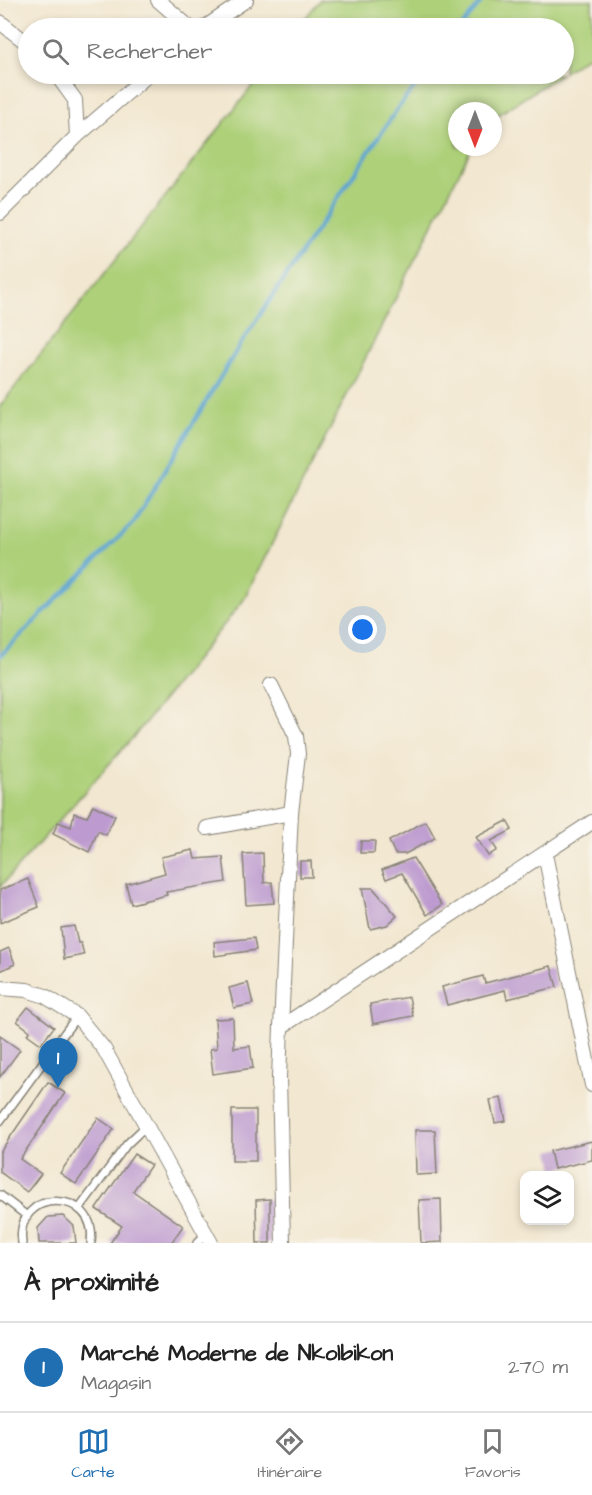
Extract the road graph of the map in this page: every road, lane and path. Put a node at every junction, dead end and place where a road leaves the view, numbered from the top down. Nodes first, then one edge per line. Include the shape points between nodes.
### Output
1 (158, 0) edge
2 (246, 0) edge
3 (179, 18) edge
4 (219, 18) edge
5 (0, 22) edge
6 (18, 36) edge
7 (63, 84) edge
8 (137, 84) edge
9 (77, 136) junction
10 (0, 213) edge
11 (271, 685) dead end
12 (291, 813) junction
13 (592, 822) edge
14 (207, 828) dead end
15 (545, 854) junction
16 (0, 988) edge
17 (77, 1016) junction
18 (281, 1028) junction
19 (592, 1085) edge
20 (0, 1121) edge
21 (146, 1126) junction
22 (0, 1195) edge
23 (79, 1209) junction
24 (27, 1216) junction
25 (205, 1240) edge
26 (22, 1243) edge
27 (91, 1243) edge
28 (283, 1243) edge

1 - 3 street
2 - 4 street
5 - 6 street
7 - 9 street via 75,100
8 - 9 street
9 - 10 street
11 - 12 street via 296,736 298,754
12 - 14 street
12 - 18 street
13 - 15 street
15 - 18 street
15 - 19 street
16 - 17 street via 45,996
17 - 20 lane
17 - 21 street via 104,1049
18 - 28 street
21 - 23 lane via 127,1144
21 - 25 street
22 - 24 lane
23 - 24 lane via 56,1201 39,1205
23 - 27 lane via 89,1223
24 - 26 lane

